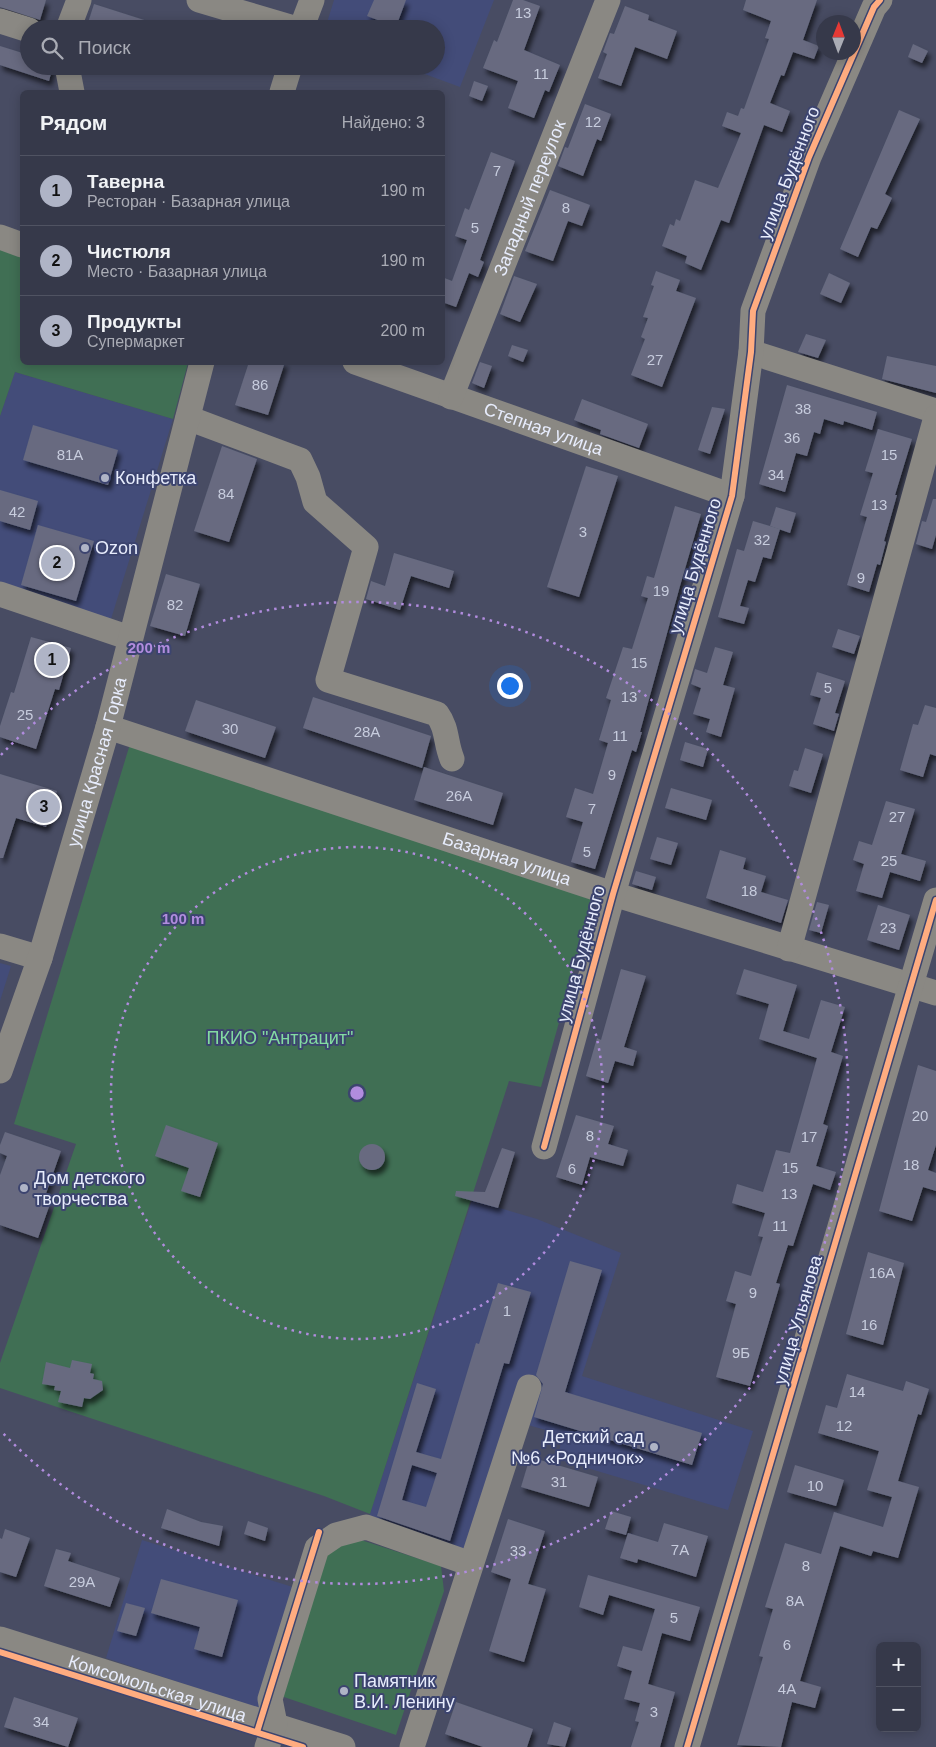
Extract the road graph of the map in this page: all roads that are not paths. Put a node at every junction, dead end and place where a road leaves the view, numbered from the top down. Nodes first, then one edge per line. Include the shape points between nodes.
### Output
1 (79, 0) edge
2 (199, 0) edge
3 (312, 0) edge
4 (608, 0) edge
5 (880, 0) edge
6 (71, 20) edge
7 (267, 20) edge
8 (304, 20) edge
9 (0, 21) edge
10 (20, 27) edge
11 (69, 75) edge
12 (287, 75) edge
13 (72, 90) edge
14 (283, 90) edge
15 (0, 237) edge
16 (20, 244) edge
17 (751, 352) junction
18 (201, 365) edge
19 (364, 365) edge
20 (451, 397) junction
21 (936, 411) edge
22 (936, 417) edge
23 (188, 418) junction
24 (732, 496) junction
25 (0, 594) edge
26 (130, 638) junction
27 (108, 727) junction
28 (452, 759) dead end
29 (613, 894) junction
30 (936, 900) edge
31 (0, 946) edge
32 (789, 949) junction
33 (40, 958) junction
34 (912, 986) junction
35 (936, 993) edge
36 (0, 1070) edge
37 (544, 1146) dead end
38 (529, 1387) dead end
39 (471, 1564) junction
40 (0, 1639) edge
41 (271, 1736) edge
42 (343, 1747) edge
43 (412, 1747) edge
44 (687, 1747) edge

1 - 6 street
2 - 7 street
3 - 8 street
4 - 20 street, Западный переулок
5 - 17 street, улица Будённого via 874,7 809,157 753,311
9 - 10 street
11 - 13 street
12 - 14 street
15 - 16 street
17 - 21 street
17 - 24 street, улица Будённого
18 - 23 street, улица Красная Горка
19 - 20 street, Степная улица
20 - 24 street, Степная улица
22 - 32 street
23 - 26 street, улица Красная Горка
23 - 28 street via 300,460 315,502 366,547 328,680 437,714 445,726 446,745
24 - 29 street, улица Будённого
25 - 26 street
26 - 27 street, улица Красная Горка
27 - 29 street, Базарная улица
27 - 33 street, улица Красная Горка
29 - 32 street, Базарная улица
29 - 37 street, улица Будённого
30 - 34 street, улица Ульянова
31 - 33 street
32 - 34 street, Базарная улица
33 - 36 street, улица Красная Горка
34 - 35 street, Базарная улица
34 - 44 street, улица Ульянова
38 - 39 street
39 - 41 street via 366,1527 336,1535 317,1548 270,1699
39 - 43 street
40 - 41 street, Комсомольская улица
41 - 42 street, Комсомольская улица

